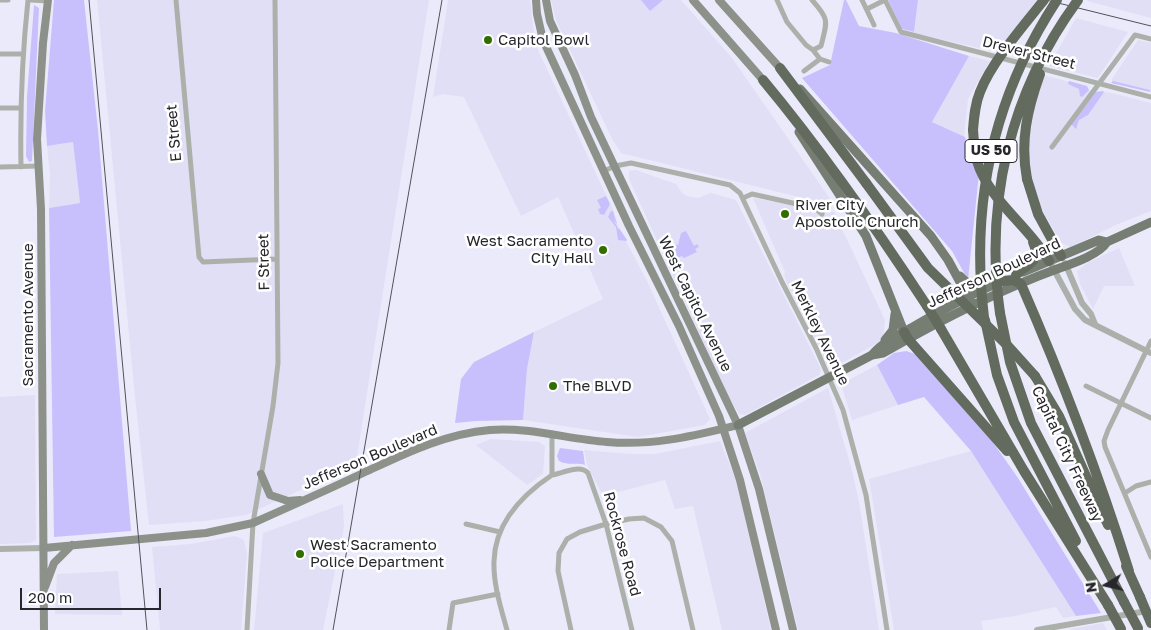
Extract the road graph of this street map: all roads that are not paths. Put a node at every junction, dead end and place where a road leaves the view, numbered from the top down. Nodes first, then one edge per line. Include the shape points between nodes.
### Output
1 (0, 0) edge
2 (8, 0) edge
3 (30, 0) edge
4 (48, 0) edge
5 (176, 0) edge
6 (275, 0) edge
7 (536, 0) edge
8 (546, 0) edge
9 (693, 0) edge
10 (719, 0) edge
11 (777, 0) edge
12 (812, 0) edge
13 (862, 0) edge
14 (885, 0) edge
15 (1044, 0) edge
16 (1057, 0) edge
17 (1078, 0) edge
18 (867, 9) junction
19 (874, 25) dead end
20 (1053, 38) junction
21 (1151, 39) edge
22 (813, 50) junction
23 (0, 54) edge
24 (23, 54) junction
25 (820, 59) junction
26 (830, 62) dead end
27 (780, 68) junction
28 (804, 71) dead end
29 (763, 80) junction
30 (1100, 84) junction
31 (1151, 97) edge
32 (0, 108) edge
33 (20, 108) junction
34 (1052, 146) dead end
35 (39, 166) junction
36 (615, 166) junction
37 (0, 167) edge
38 (21, 167) junction
39 (604, 171) junction
40 (742, 198) junction
41 (822, 214) dead end
42 (1151, 222) edge
43 (1029, 234) junction
44 (1106, 242) junction
45 (1061, 256) junction
46 (276, 259) junction
47 (948, 260) junction
48 (1052, 265) junction
49 (1066, 266) junction
50 (650, 269) junction
51 (666, 277) junction
52 (1018, 280) junction
53 (998, 283) junction
54 (892, 299) junction
55 (970, 300) junction
56 (675, 318) junction
57 (1095, 324) junction
58 (694, 334) junction
59 (906, 335) junction
60 (1151, 341) edge
61 (880, 346) junction
62 (1149, 352) edge
63 (872, 355) junction
64 (829, 378) junction
65 (1086, 386) dead end
66 (1120, 403) junction
67 (1151, 418) edge
68 (738, 425) junction
69 (723, 429) junction
70 (552, 435) junction
71 (1024, 471) junction
72 (261, 474) junction
73 (552, 475) junction
74 (1151, 482) edge
75 (1125, 493) junction
76 (304, 500) junction
77 (253, 523) junction
78 (466, 524) dead end
79 (606, 524) junction
80 (500, 532) junction
81 (772, 543) junction
82 (72, 545) junction
83 (757, 547) junction
84 (44, 548) junction
85 (0, 549) edge
86 (1151, 557) edge
87 (1129, 571) junction
88 (44, 591) junction
89 (498, 594) junction
90 (1108, 605) junction
91 (1151, 611) edge
92 (1151, 623) edge
93 (1066, 627) edge
94 (1138, 629) edge
95 (44, 630) edge
96 (247, 630) edge
97 (449, 630) edge
98 (507, 630) edge
99 (570, 630) edge
100 (632, 630) edge
101 (693, 630) edge
102 (776, 630) edge
103 (793, 630) edge
104 (887, 630) edge
105 (1037, 630) edge
106 (1121, 630) edge

1 - 2 street
3 - 4 street
3 - 24 street
4 - 35 main road, Sacramento Avenue via 38,107
5 - 46 street, E Street via 199,257 203,262
6 - 46 street, F Street
7 - 39 main road, West Capitol Avenue via 543,40
8 - 36 main road, West Capitol Avenue via 551,22
9 - 29 main road
10 - 27 main road
11 - 22 street via 787,22
12 - 22 street via 825,17 826,24 820,46
13 - 18 street
14 - 18 street
14 - 30 street, Drever Street via 901,32
15 - 43 highway, bridge via 985,81 976,104 973,130 977,161 983,175
16 - 90 highway, Capital City Freeway / US 50, bridge via 1024,57 998,124 984,187 979,248 980,285 997,375 1014,422
17 - 20 highway, Capital City Freeway / US 50, bridge
18 - 19 street
20 - 45 highway, bridge via 1031,100 1023,150 1027,179 1038,214
20 - 94 highway, Capital City Freeway / US 50, bridge via 1021,103 1001,176 994,252 1000,312 1010,362 1032,423
21 - 30 street via 1135,35
22 - 25 street
23 - 24 street
24 - 33 street
25 - 26 street
25 - 28 street
27 - 47 main road via 920,223
27 - 87 highway, bridge via 928,268 1035,376 1059,416
29 - 54 main road via 861,229
29 - 71 highway, bridge via 847,187 927,306
30 - 31 street, Drever Street
30 - 34 street
32 - 33 street
33 - 38 street
35 - 38 street
35 - 84 main road, Sacramento Avenue
36 - 39 street, Merkley Avenue
36 - 40 street, Merkley Avenue via 631,163 730,185 739,191
36 - 51 main road, West Capitol Avenue
37 - 38 street
39 - 50 main road, West Capitol Avenue
40 - 41 street via 752,194 814,208
40 - 64 street, Merkley Avenue
42 - 44 main road, Jefferson Boulevard
43 - 48 highway
43 - 52 highway via 1036,257 1022,268
44 - 45 main road, Jefferson Boulevard via 1099,240
44 - 49 main road, Jefferson Boulevard via 1102,248
45 - 48 main road, Jefferson Boulevard
45 - 49 street
46 - 72 street, F Street via 278,363
47 - 53 main road via 967,283 975,286
47 - 55 main road
48 - 49 main road, Jefferson Boulevard
48 - 52 main road, Jefferson Boulevard
48 - 57 street via 1078,314
49 - 57 street
50 - 51 main road via 656,268
50 - 56 main road, West Capitol Avenue
51 - 58 main road, West Capitol Avenue
52 - 53 highway
52 - 55 main road, Jefferson Boulevard
52 - 87 highway via 1063,382
53 - 55 main road, Jefferson Boulevard
54 - 59 main road
54 - 61 main road via 895,325
55 - 59 main road, Jefferson Boulevard
56 - 58 main road via 679,318
56 - 69 main road, West Capitol Avenue
57 - 62 street
58 - 68 main road, West Capitol Avenue
59 - 61 main road, Jefferson Boulevard
59 - 63 main road, Jefferson Boulevard via 883,353
59 - 71 highway
60 - 62 street
61 - 63 main road, Jefferson Boulevard
62 - 66 street
63 - 64 main road, Jefferson Boulevard
64 - 68 main road, Jefferson Boulevard
64 - 104 street, Merkley Avenue via 843,410 866,495
65 - 66 street
66 - 67 street
66 - 75 street via 1104,441
68 - 69 main road, Jefferson Boulevard
68 - 81 main road, West Capitol Avenue
69 - 70 main road, Jefferson Boulevard via 644,444
69 - 83 main road, West Capitol Avenue
70 - 73 street
70 - 76 main road, Jefferson Boulevard via 489,430 432,442
71 - 90 highway
72 - 76 main road via 267,491 274,498
72 - 77 street, F Street
73 - 79 street, Rockrose Road via 585,470
73 - 80 street via 523,498
74 - 75 street
75 - 86 street
76 - 77 main road, Jefferson Boulevard
77 - 82 main road, Jefferson Boulevard via 206,533
77 - 96 street, F Street
78 - 80 street
79 - 99 street via 567,539 559,553 558,571
79 - 100 street, Rockrose Road
79 - 101 street via 644,518 667,534 672,541
80 - 89 street via 494,562
81 - 83 main road
81 - 103 main road, West Capitol Avenue
82 - 84 main road, Jefferson Boulevard
82 - 88 main road via 56,558
83 - 102 main road, West Capitol Avenue
84 - 85 street
84 - 88 main road, Sacramento Avenue
87 - 92 highway, bridge
88 - 95 main road, Sacramento Avenue
89 - 97 street via 453,603
89 - 98 street
90 - 106 highway, Capital City Freeway / US 50, bridge
91 - 93 street
93 - 105 street

